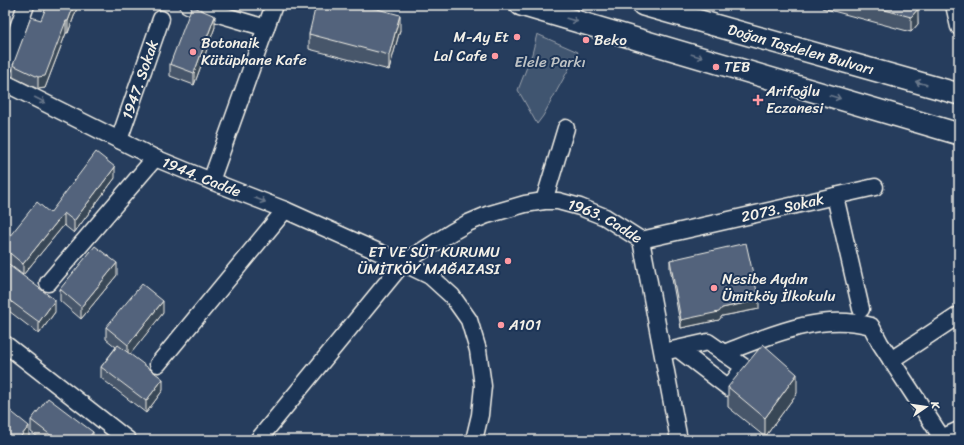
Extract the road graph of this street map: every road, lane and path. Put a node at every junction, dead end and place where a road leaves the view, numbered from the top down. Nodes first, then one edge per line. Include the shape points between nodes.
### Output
1 (26, 5) edge
2 (188, 5) edge
3 (274, 5) edge
4 (522, 5) edge
5 (643, 5) edge
6 (954, 5) edge
7 (161, 19) dead end
8 (959, 27) edge
9 (266, 28) junction
10 (5, 65) edge
11 (5, 83) edge
12 (959, 94) edge
13 (566, 128) dead end
14 (959, 134) edge
15 (119, 140) junction
16 (155, 158) junction
17 (211, 181) junction
18 (875, 187) dead end
19 (835, 196) junction
20 (544, 201) junction
21 (285, 210) junction
22 (641, 240) junction
23 (403, 263) junction
24 (48, 283) dead end
25 (861, 309) dead end
26 (959, 315) edge
27 (5, 344) edge
28 (671, 350) junction
29 (724, 353) junction
30 (891, 360) junction
31 (158, 364) dead end
32 (480, 415) junction
33 (959, 430) edge
34 (940, 439) edge
35 (128, 440) edge
36 (258, 440) edge
37 (474, 440) edge
38 (487, 440) edge
39 (679, 440) edge

1 - 10 street
2 - 9 street
3 - 9 street
4 -> 14 main road
12 -> 5 main road, Doğan Taşdelen Bulvarı
6 - 8 street
7 - 15 street, 1947. Sokak
9 - 17 street
11 -> 15 street, 1944. Cadde
13 - 20 street
15 - 16 street, 1944. Cadde
16 - 17 street, 1944. Cadde
16 - 24 street
17 -> 21 street, 1944. Cadde
18 - 19 street
19 - 22 street, 2073. Sokak
19 - 25 street, 2073. Sokak
20 - 22 street, 1963. Cadde via 558,201 605,217
20 - 23 street, 1963. Cadde via 507,209 468,223
21 - 23 street, 1944. Cadde
21 - 31 street
22 - 28 street, 1963. Cadde
23 - 32 street, 1944. Cadde via 430,276 452,296 469,320 478,350 483,386
23 - 36 street, 1963. Cadde
26 - 30 street
27 - 35 street
28 - 29 street via 708,342
28 - 29 street via 729,388 744,367
28 - 39 street, 1963. Cadde
29 - 30 street via 779,332 803,326 846,322 871,326
30 - 34 street
32 - 37 street
32 - 38 street
33 - 34 street

